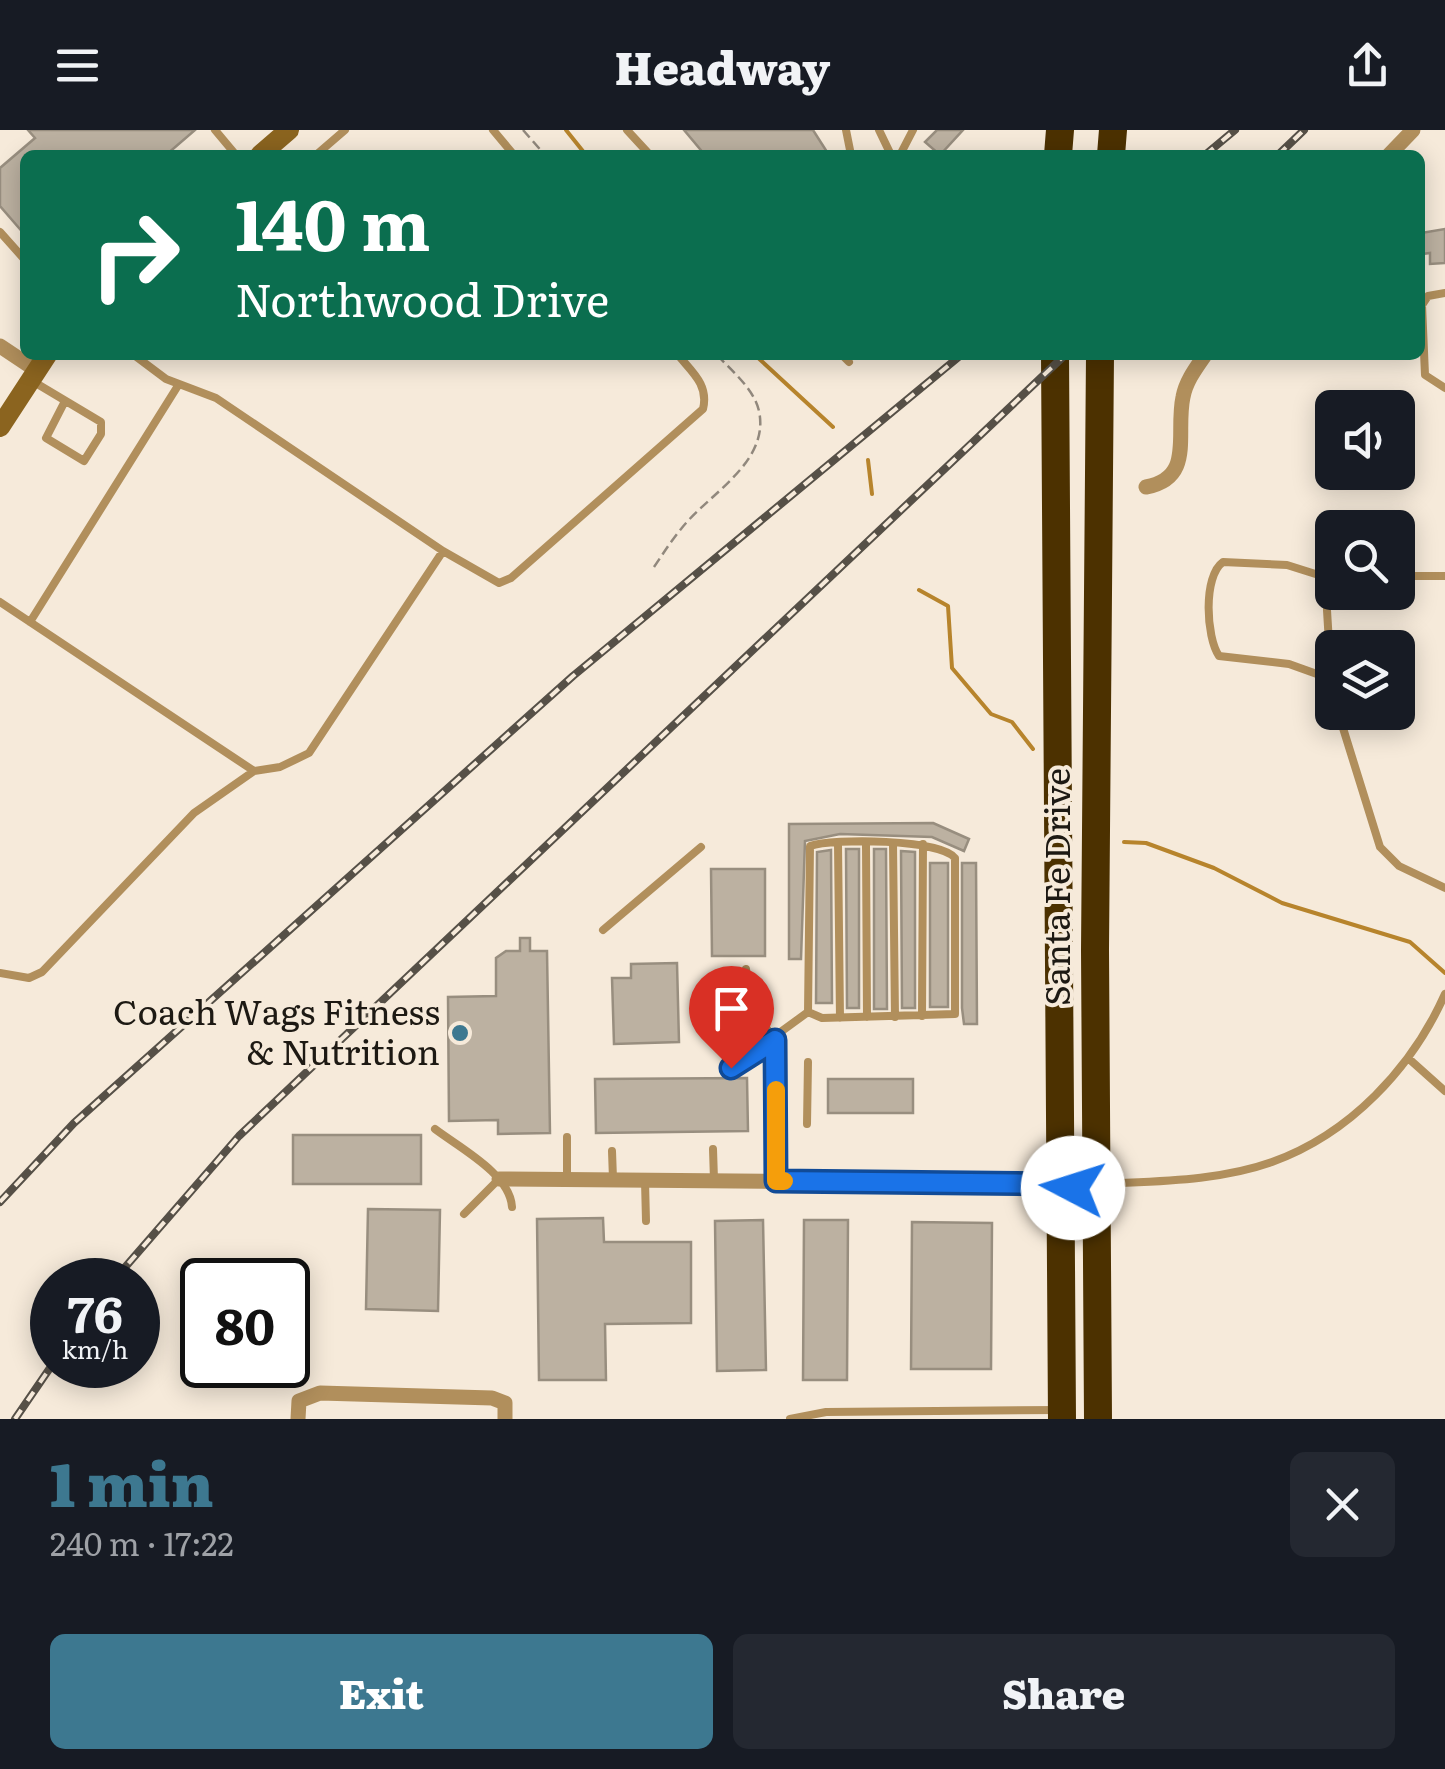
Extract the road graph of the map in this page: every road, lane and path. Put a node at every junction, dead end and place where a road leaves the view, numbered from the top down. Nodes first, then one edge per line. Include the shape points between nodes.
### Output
1 (215, 130) edge
2 (289, 130) edge
3 (345, 130) edge
4 (494, 130) edge
5 (524, 130) edge
6 (628, 130) edge
7 (1413, 130) edge
8 (232, 150) edge
9 (266, 150) edge
10 (322, 150) edge
11 (510, 150) edge
12 (541, 150) edge
13 (646, 150) edge
14 (1394, 150) edge
15 (0, 232) edge
16 (20, 254) edge
17 (142, 360) edge
18 (682, 360) edge
19 (722, 360) edge
20 (1055, 360) edge
21 (1100, 360) edge
22 (1202, 360) edge
23 (1424, 360) edge
24 (38, 368) edge
25 (179, 384) junction
26 (1445, 388) edge
27 (65, 400) junction
28 (4, 413) edge
29 (1146, 487) dead end
30 (443, 551) junction
31 (654, 567) dead end
32 (1315, 573) edge
33 (1415, 576) edge
34 (1445, 576) edge
35 (3, 604) edge
36 (0, 616) edge
37 (30, 622) junction
38 (1315, 673) edge
39 (1344, 730) edge
40 (254, 771) junction
41 (838, 844) junction
42 (866, 844) junction
43 (893, 844) junction
44 (923, 844) junction
45 (700, 848) dead end
46 (1445, 888) edge
47 (603, 930) dead end
48 (746, 969) dead end
49 (0, 973) edge
50 (1443, 998) edge
51 (808, 1012) junction
52 (717, 1013) dead end
53 (922, 1016) junction
54 (867, 1017) junction
55 (894, 1017) junction
56 (840, 1018) junction
57 (775, 1040) junction
58 (1408, 1058) junction
59 (808, 1062) dead end
60 (731, 1068) dead end
61 (1445, 1091) edge
62 (807, 1124) dead end
63 (435, 1130) dead end
64 (567, 1137) dead end
65 (714, 1149) dead end
66 (612, 1151) dead end
67 (500, 1179) junction
68 (567, 1180) junction
69 (612, 1180) junction
70 (645, 1180) junction
71 (714, 1180) junction
72 (776, 1181) junction
73 (1060, 1184) junction
74 (1098, 1184) junction
75 (512, 1207) dead end
76 (464, 1214) dead end
77 (646, 1221) dead end
78 (1098, 1256) junction
79 (854, 1415) edge
80 (1062, 1415) edge
81 (298, 1419) edge
82 (505, 1419) edge
83 (790, 1419) edge
84 (1098, 1419) edge

1 - 8 lane
2 - 9 street
3 - 10 lane
4 - 11 lane
5 - 12 path
6 - 13 lane
7 - 14 street
15 - 16 lane
17 - 25 lane
18 - 30 lane via 703,385 703,409 511,578 499,583
19 - 31 path via 750,392 758,440 740,470 681,528
20 - 73 highway, Santa Fe Drive
21 - 74 highway, Santa Fe Drive
22 - 29 street via 1184,391 1175,473 1166,484
23 - 26 lane via 1424,375
24 - 27 lane
24 - 28 street
25 - 30 lane via 216,398
25 - 37 lane
27 - 27 lane via 103,428 84,461 46,438
30 - 40 lane via 309,753
32 - 38 lane via 1222,562 1212,576 1210,637 1219,656
33 - 34 lane
35 - 36 lane
35 - 37 lane
37 - 40 lane
39 - 46 lane via 1380,847 1399,866
40 - 49 lane via 194,813 42,972 29,978
41 - 42 lane
41 - 51 lane via 809,850
41 - 56 lane
42 - 43 lane
42 - 54 lane
43 - 44 lane
43 - 55 lane
44 - 53 lane
44 - 53 lane via 955,858 958,1007 949,1016
45 - 47 lane
48 - 57 lane via 748,999
50 - 58 lane
51 - 56 lane
51 - 57 lane
52 - 57 lane
53 - 55 lane
54 - 55 lane
54 - 56 lane
57 - 60 lane
57 - 72 street
58 - 61 lane
58 - 74 lane via 1352,1118 1271,1163 1214,1175
59 - 62 lane
63 - 67 lane
64 - 68 lane
65 - 71 lane
66 - 69 lane
67 - 68 street
67 - 75 lane
67 - 76 lane
68 - 69 street
69 - 70 street
70 - 71 street
70 - 77 lane
71 - 72 street
72 - 73 street
73 - 78 highway via 1084,1200
73 - 80 highway, Santa Fe Drive
74 - 78 highway, Santa Fe Drive
78 - 84 highway, Santa Fe Drive
79 - 80 lane
79 - 83 lane
81 - 82 street via 299,1400 320,1393 492,1398 505,1403

